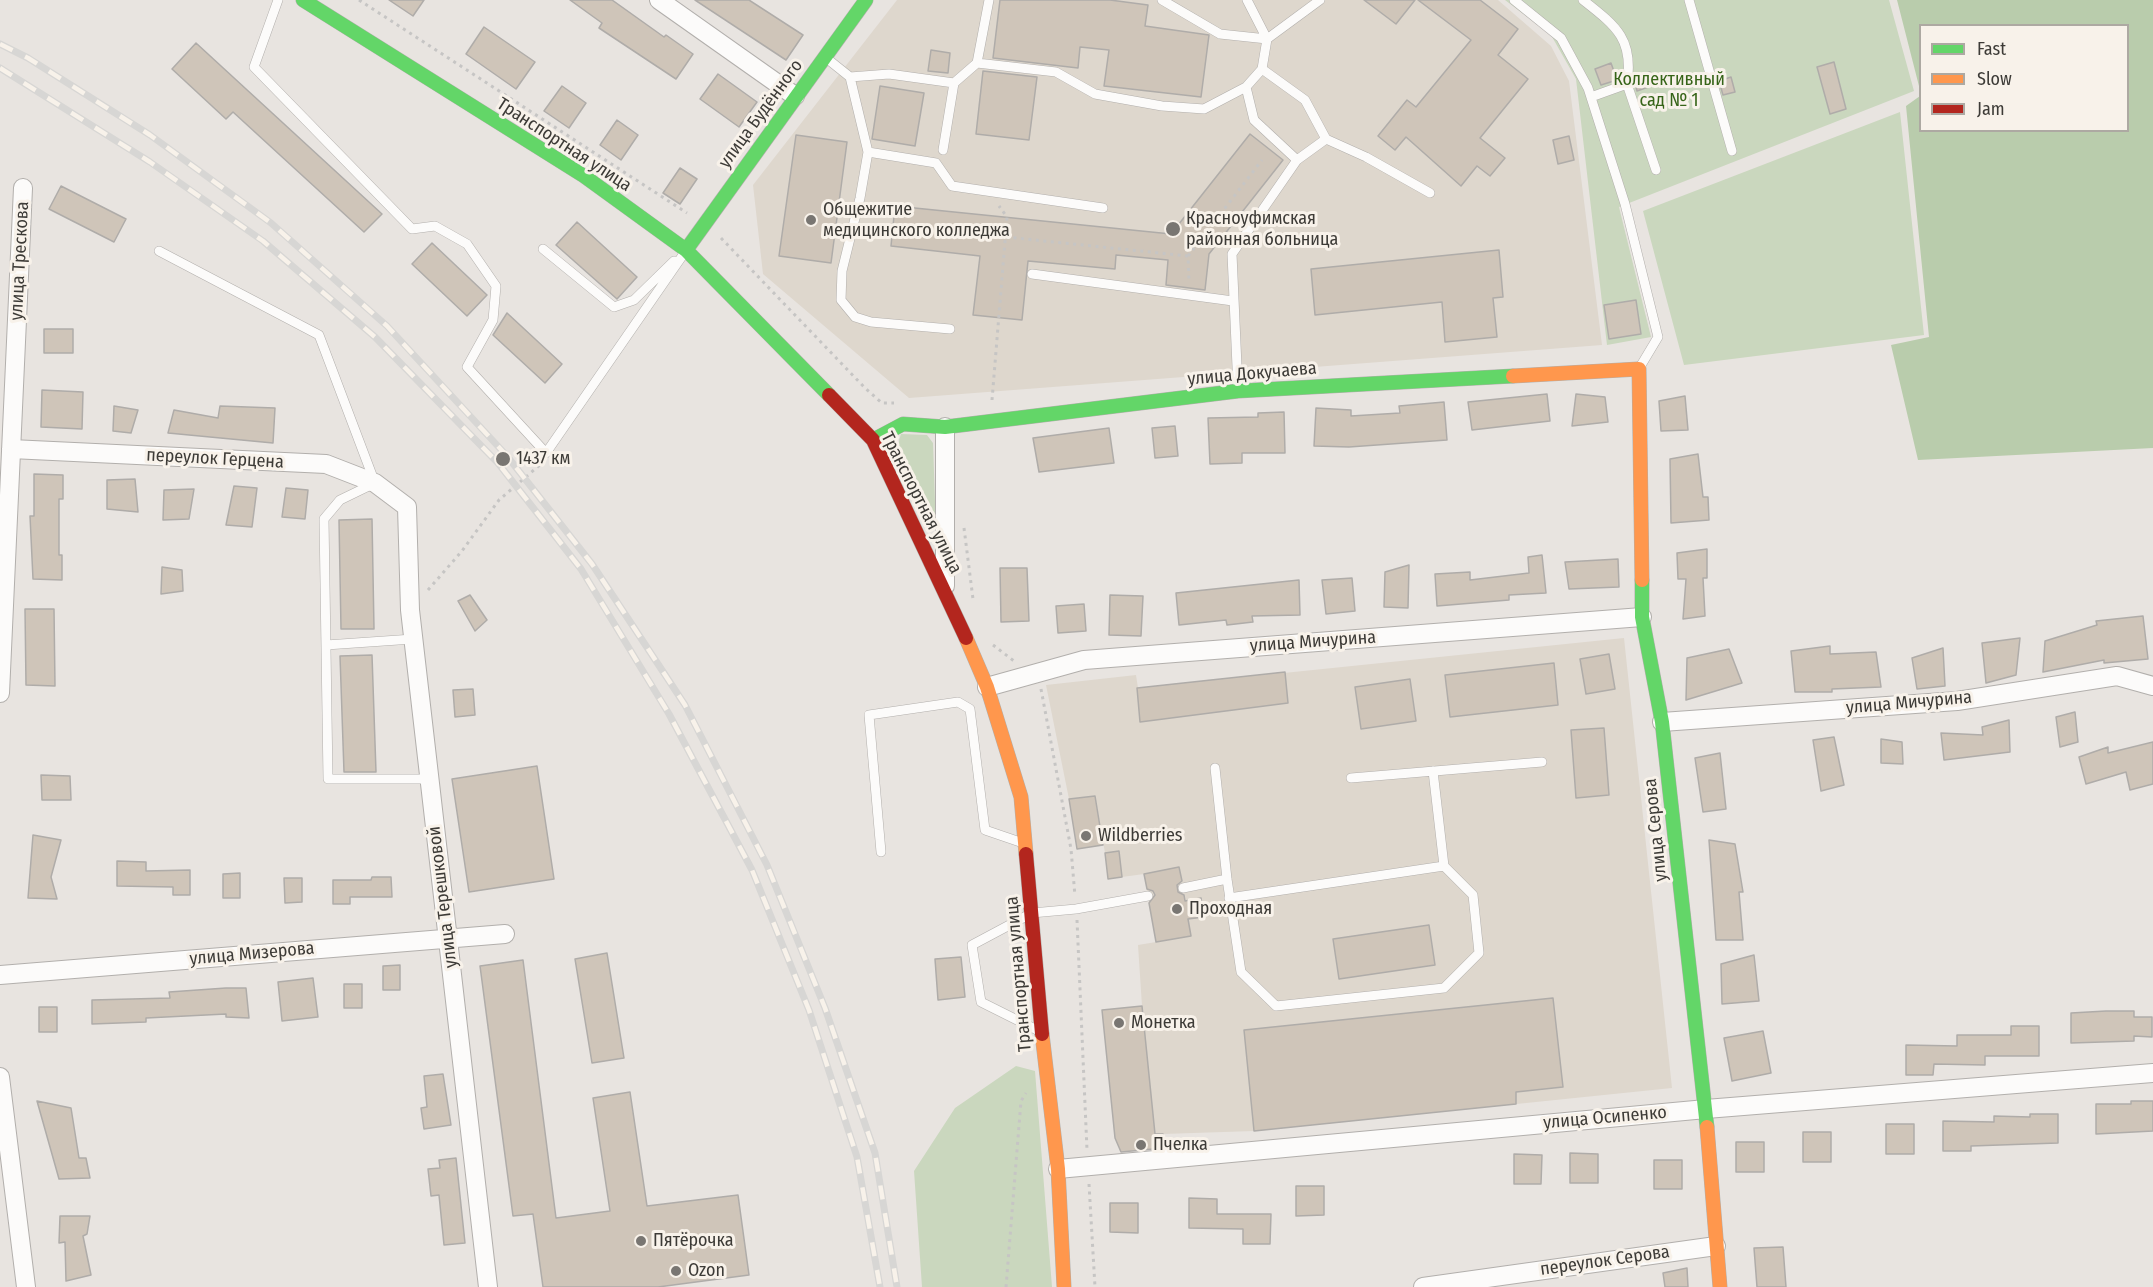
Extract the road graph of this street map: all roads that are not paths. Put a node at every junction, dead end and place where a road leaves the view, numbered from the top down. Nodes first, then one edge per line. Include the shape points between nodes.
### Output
1 (278, 0) edge
2 (303, 0) edge
3 (659, 0) edge
4 (878, 0) edge
5 (989, 0) edge
6 (1162, 0) edge
7 (1247, 0) edge
8 (1320, 0) edge
9 (1514, 0) edge
10 (1583, 0) edge
11 (1689, 0) edge
12 (864, 4) edge
13 (1267, 39) junction
14 (824, 56) junction
15 (977, 63) junction
16 (1262, 69) junction
17 (850, 77) junction
18 (954, 83) junction
19 (1627, 84) junction
20 (1246, 87) junction
21 (795, 96) junction
22 (1591, 97) junction
23 (1326, 139) junction
24 (943, 150) dead end
25 (1732, 151) dead end
26 (867, 152) junction
27 (1298, 160) junction
28 (1656, 170) dead end
29 (23, 188) dead end
30 (1430, 193) dead end
31 (1103, 208) dead end
32 (543, 249) dead end
33 (686, 250) junction
34 (159, 251) dead end
35 (1032, 274) dead end
36 (1233, 301) junction
37 (950, 329) dead end
38 (1639, 369) junction
39 (1238, 391) junction
40 (945, 427) junction
41 (873, 440) junction
42 (11, 449) junction
43 (375, 483) junction
44 (407, 507) joint
45 (945, 591) junction
46 (1642, 617) junction
47 (413, 639) junction
48 (326, 645) junction
49 (2153, 686) edge
50 (987, 687) junction
51 (0, 693) edge
52 (1662, 722) junction
53 (1542, 762) dead end
54 (1215, 768) dead end
55 (1433, 771) junction
56 (1351, 778) dead end
57 (430, 779) junction
58 (1026, 843) junction
59 (881, 852) dead end
60 (1444, 866) junction
61 (1227, 879) junction
62 (1183, 888) dead end
63 (1148, 896) dead end
64 (1229, 898) junction
65 (1032, 913) junction
66 (505, 934) dead end
67 (448, 938) junction
68 (0, 975) edge
69 (1042, 1033) junction
70 (2153, 1072) edge
71 (0, 1077) edge
72 (1706, 1109) junction
73 (1058, 1169) junction
74 (7, 1194) edge
75 (1716, 1246) junction
76 (26, 1287) edge
77 (488, 1287) edge
78 (1064, 1287) edge
79 (1423, 1287) edge
80 (1720, 1287) edge

1 - 33 lane via 254,67 412,229 435,226 467,244 496,286 493,320 467,367 546,453
2 - 33 street, Транспортная улица via 584,176
3 - 21 street
4 - 12 lane
5 - 15 lane
6 - 13 lane via 1220,34
7 - 13 lane
8 - 13 lane
9 - 22 lane via 1561,38
10 - 19 lane via 1611,21 1627,45
11 - 25 lane
12 - 14 street, улица Будённого
13 - 16 lane
14 - 17 lane
14 - 21 street, улица Будённого
15 - 18 lane
15 - 20 lane via 1056,72 1095,94 1204,110
16 - 20 lane
16 - 23 lane via 1305,100
17 - 18 lane via 889,74
17 - 26 lane
18 - 24 lane
19 - 22 lane
19 - 28 lane
20 - 27 lane via 1254,120
21 - 33 street, улица Будённого
22 - 38 lane via 1625,204 1658,337
23 - 27 lane
23 - 30 lane
26 - 31 lane via 936,163 952,186
26 - 37 lane via 842,271 841,300 855,317 871,322
27 - 36 lane via 1233,254
29 - 42 street, улица Трескова
32 - 33 lane via 614,306 634,300
33 - 41 street, Транспортная улица
34 - 43 lane via 319,335
35 - 36 lane
36 - 39 lane
38 - 39 street, улица Докучаева
38 - 46 street, улица Серова
39 - 40 street, улица Докучаева
40 - 41 street, улица Докучаева via 903,424
40 - 45 street
41 - 45 street, Транспортная улица
42 - 43 street, переулок Герцена via 326,464
42 - 51 street, улица Трескова
43 - 44 street, переулок Герцена
43 - 48 lane via 340,500 324,519
44 - 47 street, улица Терешковой
45 - 50 street, Транспортная улица
46 - 50 street, улица Мичурина via 1084,660
46 - 52 street, улица Серова
47 - 48 lane
47 - 57 street, улица Терешковой
48 - 57 lane via 328,779
49 - 52 street, улица Мичурина via 2117,676 1957,701
50 - 58 street, Транспортная улица via 1021,797
52 - 72 street, улица Серова
53 - 55 lane
54 - 61 lane
55 - 56 lane
55 - 60 lane
57 - 67 street, улица Терешковой
58 - 59 lane via 985,830 970,709 958,702 869,715
58 - 65 street, Транспортная улица
60 - 64 lane
60 - 64 lane via 1473,894 1479,953 1444,988 1276,1006 1241,972
61 - 62 lane
61 - 64 lane
63 - 65 lane
65 - 69 street, Транспортная улица
65 - 69 lane via 972,945 981,1002
66 - 67 street, улица Мизерова
67 - 68 street, улица Мизерова
67 - 77 street, улица Терешковой
69 - 73 street, Транспортная улица
70 - 72 street, улица Осипенко
71 - 74 street
72 - 73 street, улица Осипенко
72 - 75 street, улица Серова
73 - 78 street, Транспортная улица
74 - 76 street
75 - 79 street, переулок Серова
75 - 80 street, улица Серова

